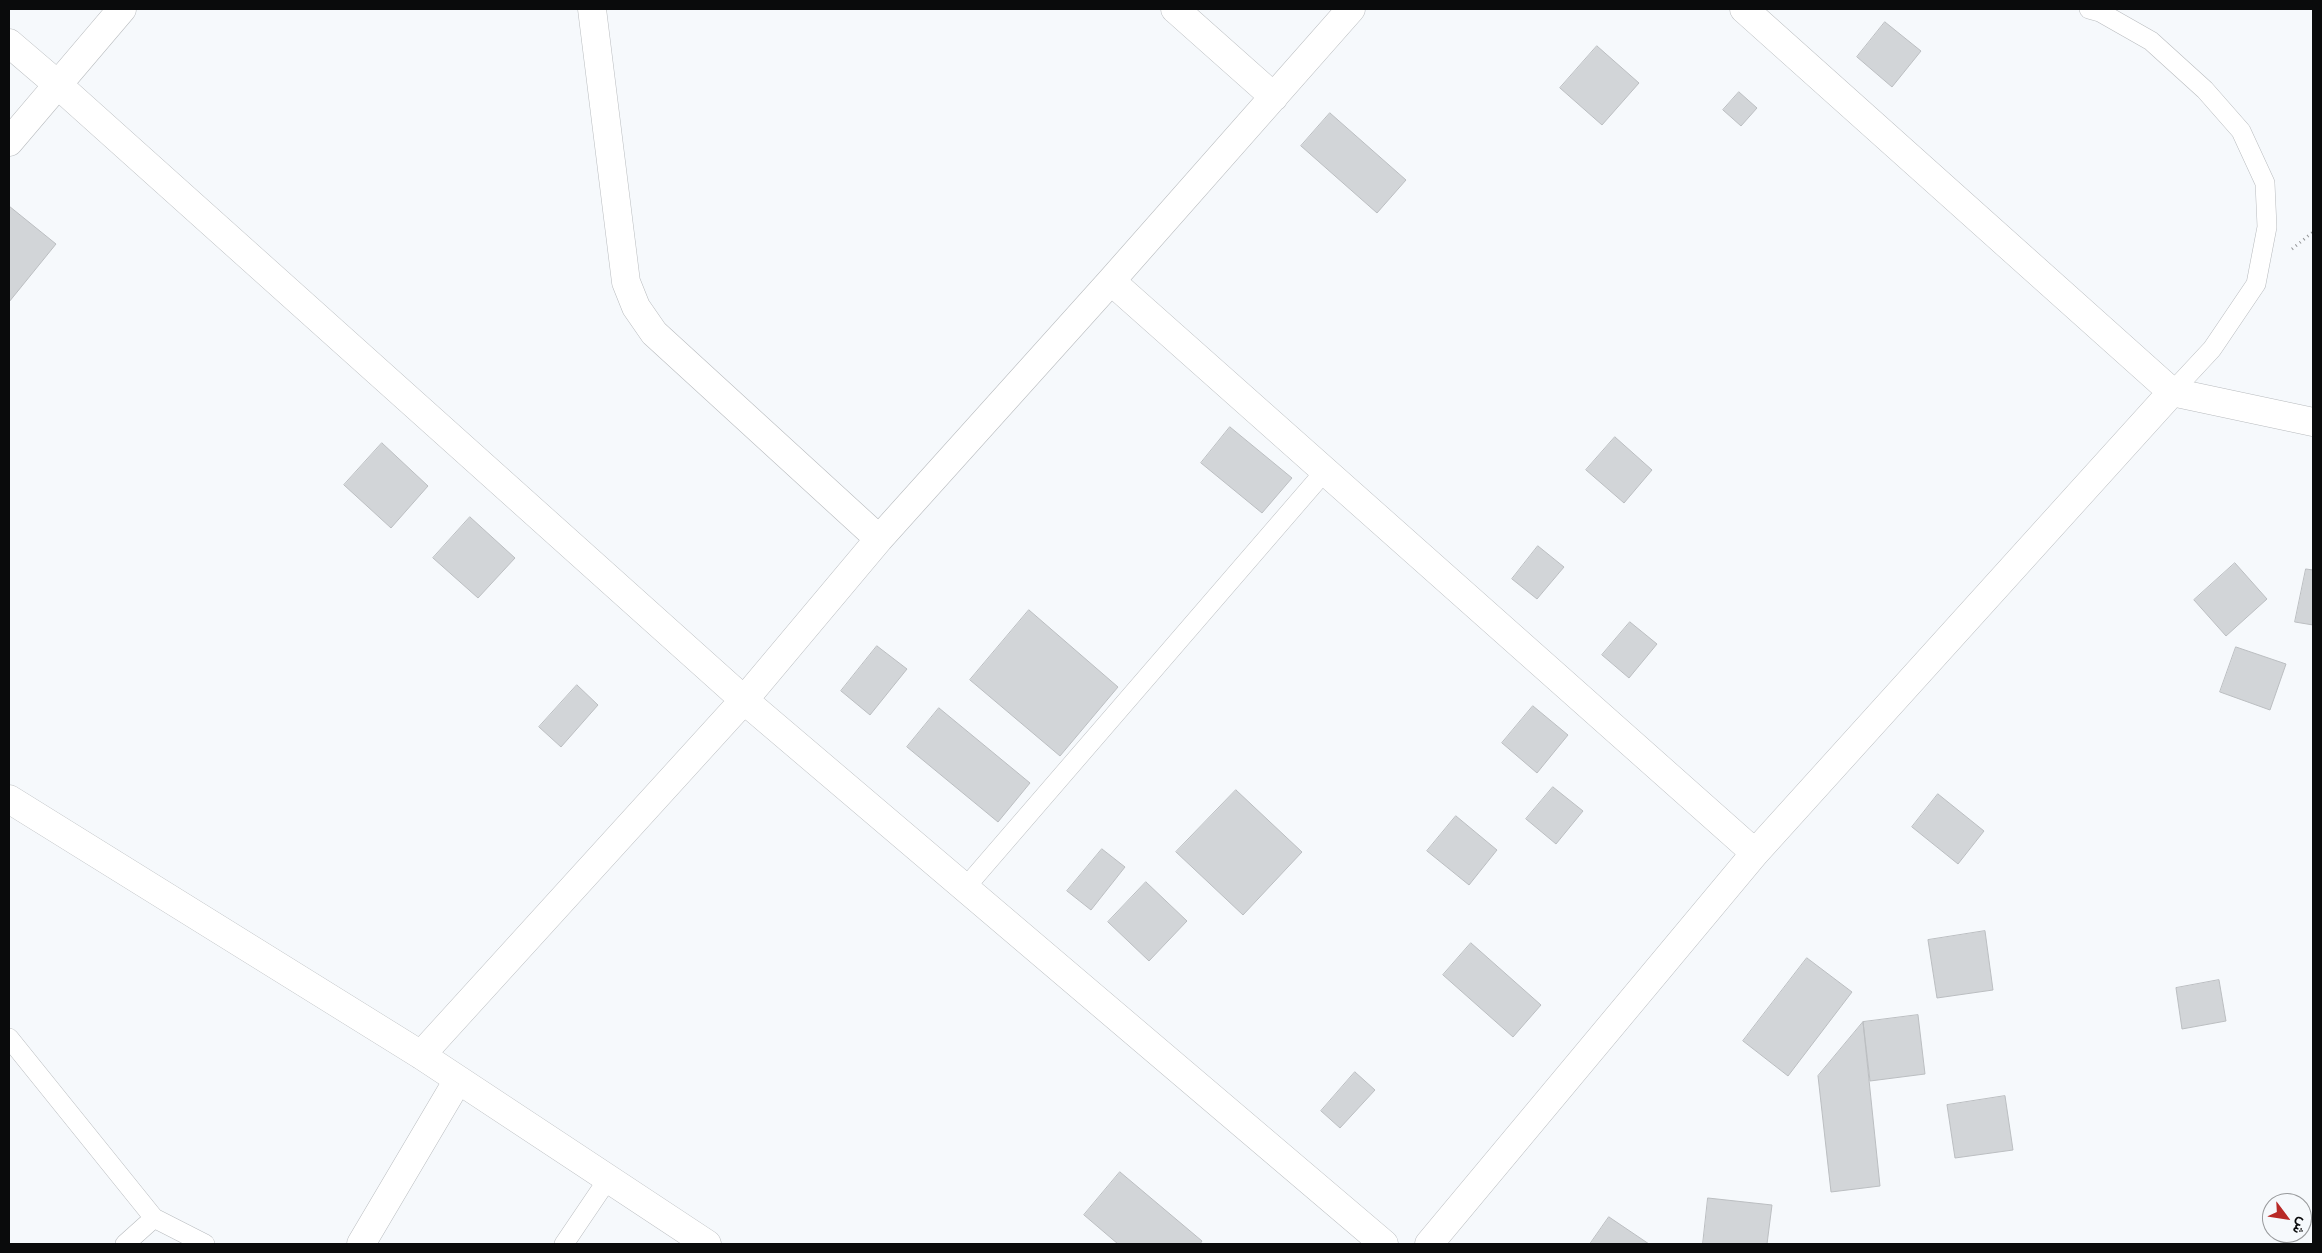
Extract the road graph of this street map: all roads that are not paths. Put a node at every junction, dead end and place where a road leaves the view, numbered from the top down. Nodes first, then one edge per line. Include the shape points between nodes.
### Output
1 (122, 9) edge
2 (592, 9) edge
3 (1175, 9) edge
4 (1351, 9) edge
5 (1744, 9) edge
6 (2089, 9) edge
7 (9, 43) edge
8 (57, 84) junction
9 (1274, 97) junction
10 (9, 142) edge
11 (1111, 281) junction
12 (2172, 392) junction
13 (2313, 422) edge
14 (1325, 471) junction
15 (878, 539) junction
16 (744, 700) junction
17 (9, 799) edge
18 (1755, 853) junction
19 (965, 888) junction
20 (9, 1038) edge
21 (421, 1055) junction
22 (458, 1080) junction
23 (608, 1179) junction
24 (154, 1218) junction
25 (125, 1244) edge
26 (205, 1244) edge
27 (360, 1244) edge
28 (564, 1244) edge
29 (707, 1244) edge
30 (1384, 1244) edge
31 (1429, 1244) edge

1 - 8 street
2 - 15 street via 626,282 636,307 654,333
3 - 9 street
4 - 9 street
5 - 12 street
6 - 12 lane via 2152,41 2205,90 2241,131 2264,183 2267,227 2256,284 2212,349
7 - 8 street
8 - 10 street
8 - 16 street
9 - 11 street
11 - 14 street
11 - 15 street
12 - 13 street
12 - 18 street
14 - 18 street
14 - 19 lane
15 - 16 street
16 - 19 street
16 - 21 street
17 - 21 street
18 - 31 street
19 - 30 street
20 - 24 lane
21 - 22 street
22 - 23 street
22 - 27 street
23 - 28 lane
23 - 29 street
24 - 25 lane
24 - 26 lane

